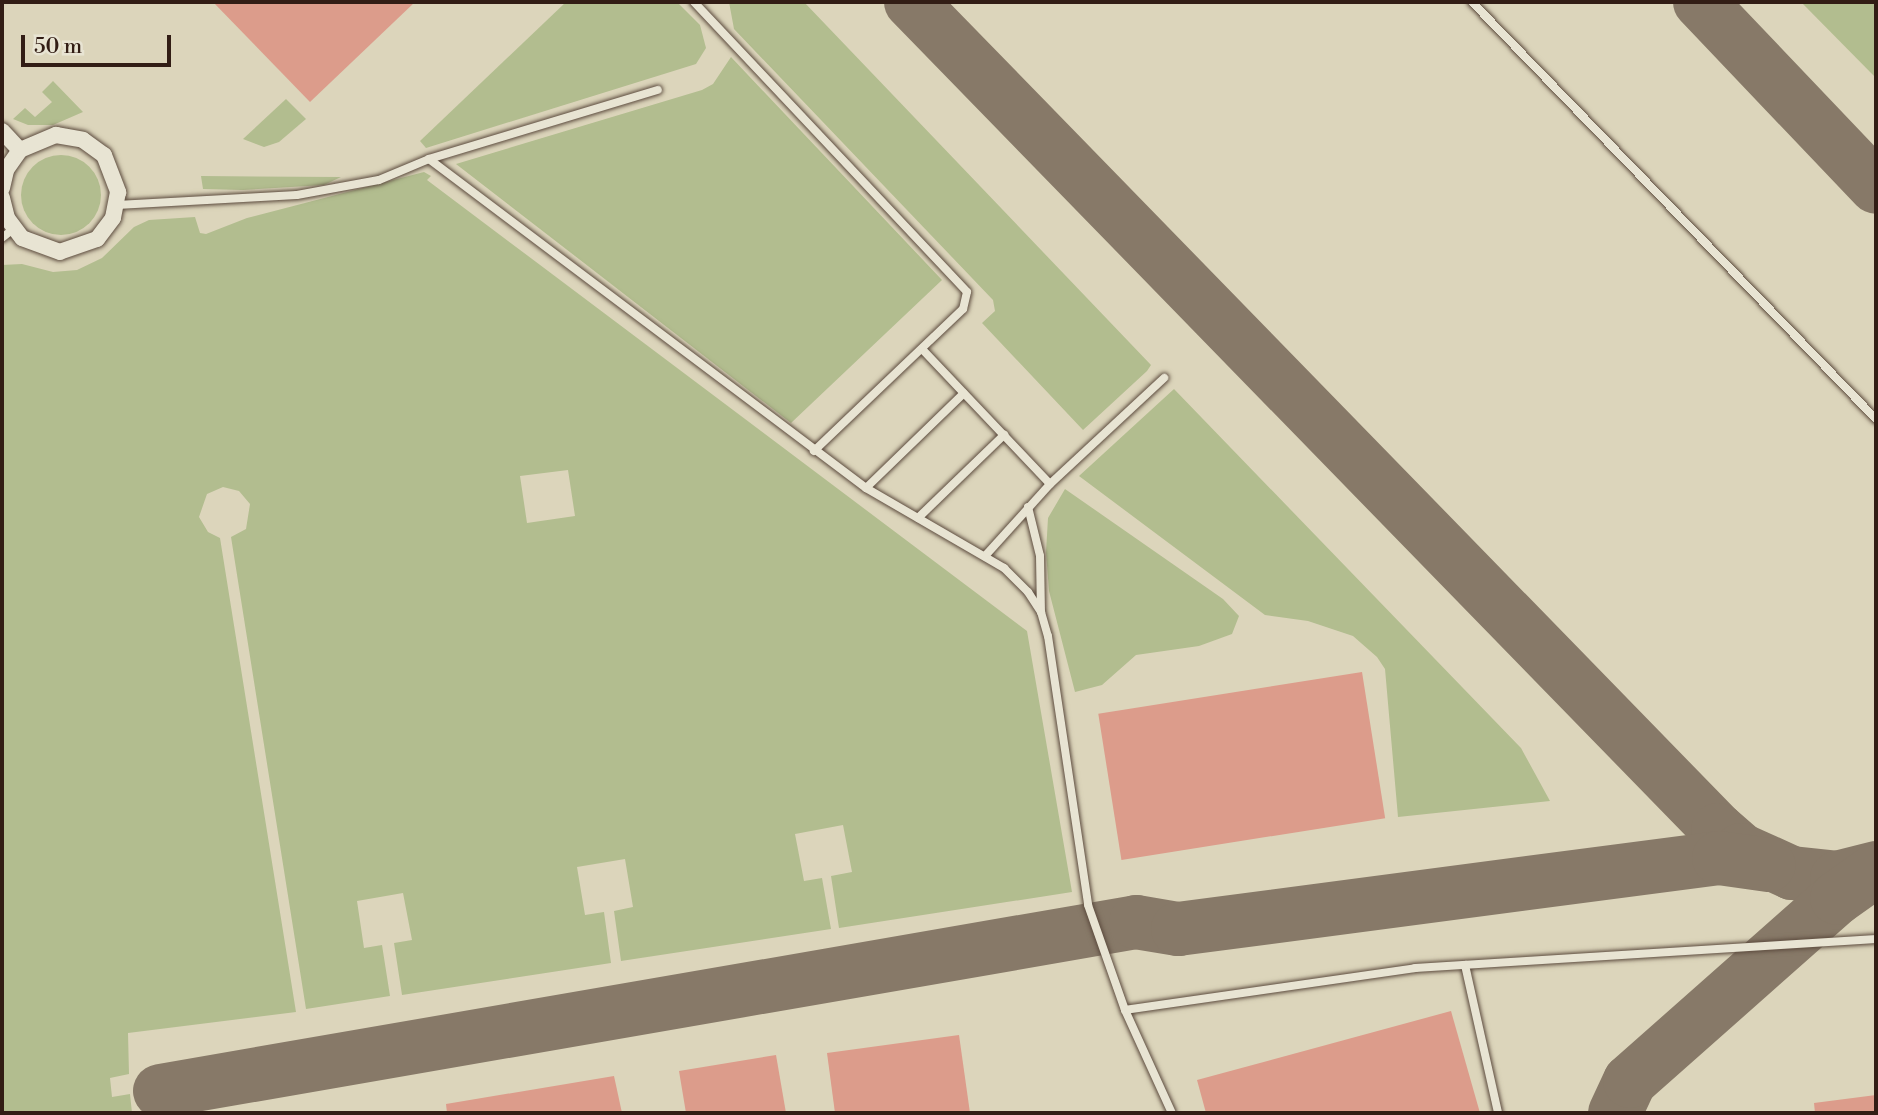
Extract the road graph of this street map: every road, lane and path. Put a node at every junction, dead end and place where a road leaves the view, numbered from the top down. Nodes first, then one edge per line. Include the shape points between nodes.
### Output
1 (697, 2) edge
2 (1472, 2) edge
3 (658, 90) dead end
4 (2, 131) edge
5 (20, 150) junction
6 (429, 159) junction
7 (2, 188) edge
8 (2, 198) edge
9 (117, 205) junction
10 (8, 233) edge
11 (922, 349) junction
12 (1164, 378) dead end
13 (964, 393) junction
14 (1876, 419) edge
15 (1004, 435) junction
16 (814, 451) junction
17 (1050, 484) junction
18 (866, 488) junction
19 (1028, 507) junction
20 (918, 518) junction
21 (985, 556) junction
22 (1041, 612) junction
23 (1876, 939) edge
24 (1465, 965) junction
25 (1125, 1010) junction
26 (1172, 1113) edge
27 (1498, 1113) edge

1 - 11 lane via 963,284 962,309
2 - 14 lane
3 - 6 lane
4 - 5 street
5 - 7 street via 6,170
5 - 9 street via 57,135 94,146 112,166
6 - 9 lane via 379,180 297,195
6 - 16 lane
8 - 10 street
9 - 10 street via 97,239 73,250 34,246
11 - 13 lane
11 - 16 lane
12 - 17 lane
13 - 15 lane
13 - 18 lane
15 - 17 lane
15 - 20 lane
16 - 18 lane
17 - 19 lane
18 - 20 lane
19 - 21 lane
19 - 22 lane via 1040,556
20 - 21 lane
21 - 22 lane via 1015,578
22 - 25 lane via 1088,905
23 - 24 lane
24 - 25 lane
24 - 27 lane
25 - 26 lane

